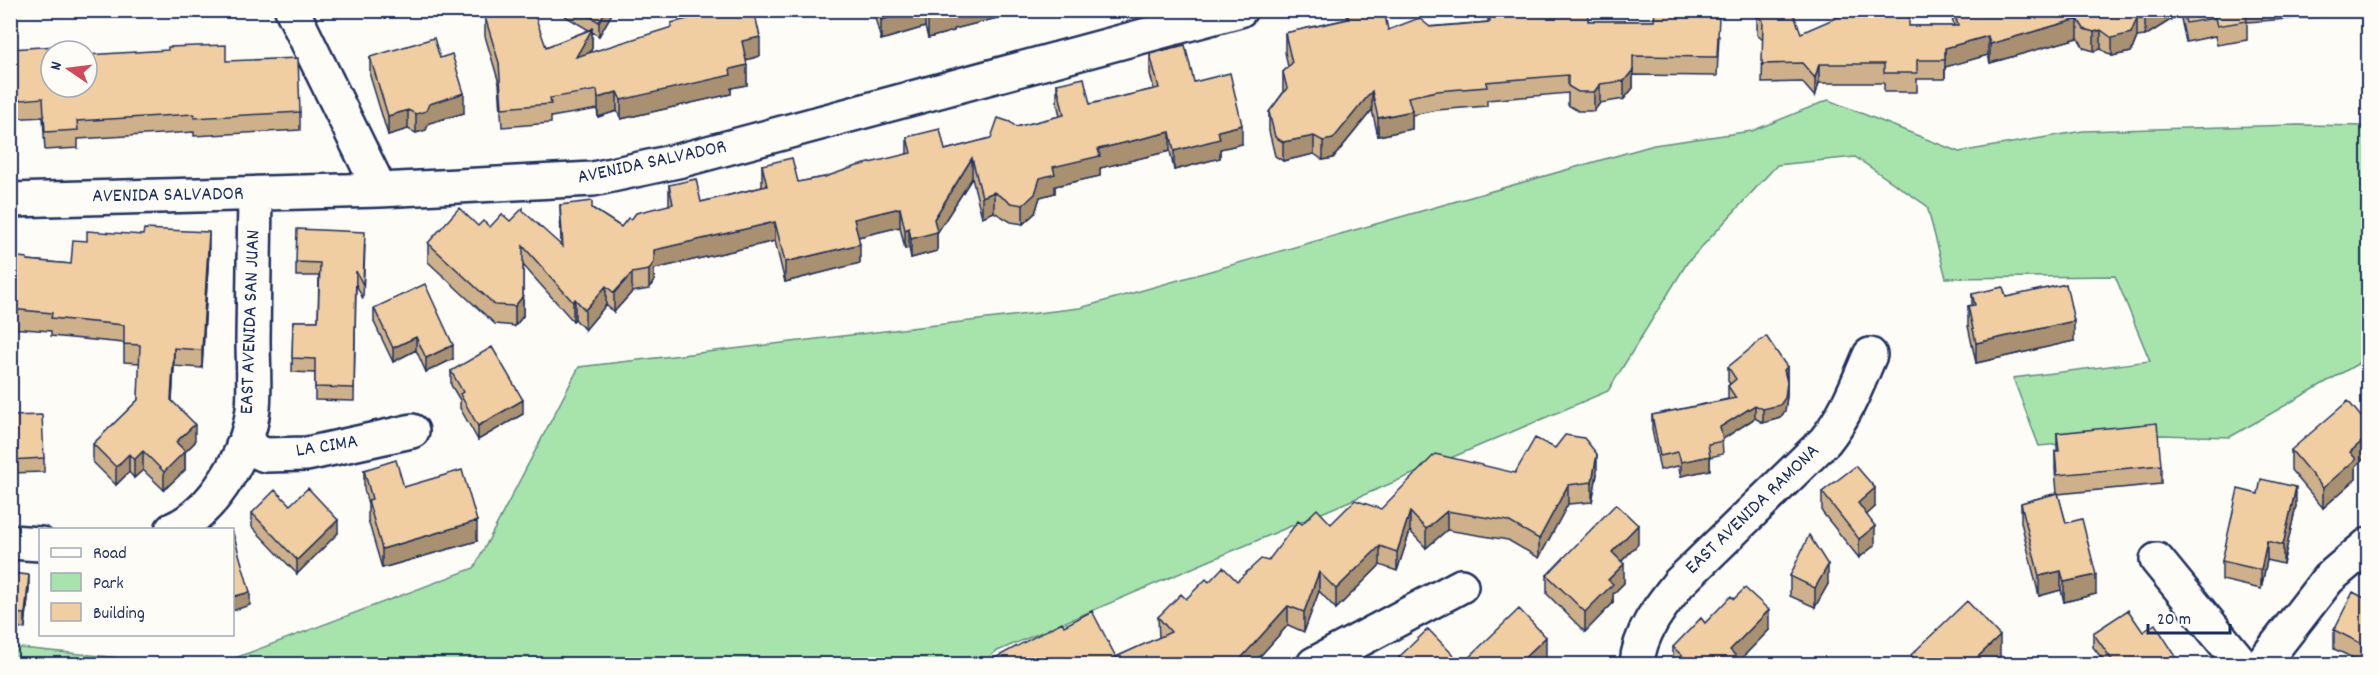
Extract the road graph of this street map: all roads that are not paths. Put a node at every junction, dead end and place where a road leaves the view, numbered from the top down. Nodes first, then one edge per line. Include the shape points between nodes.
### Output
1 (292, 10) edge
2 (1240, 10) edge
3 (380, 189) junction
4 (255, 194) junction
5 (10, 200) edge
6 (1870, 355) dead end
7 (412, 431) dead end
8 (243, 445) junction
9 (176, 528) edge
10 (10, 542) edge
11 (39, 544) edge
12 (2368, 545) edge
13 (2157, 560) dead end
14 (1461, 586) dead end
15 (1314, 664) edge
16 (1637, 664) edge
17 (2242, 664) edge
18 (2262, 664) edge

1 - 3 street
2 - 3 street, AVENIDA SALVADOR via 682,160 593,179
3 - 4 street, AVENIDA SALVADOR
4 - 5 street, AVENIDA SALVADOR
4 - 8 street, EAST AVENIDA SAN JUAN via 253,410
6 - 16 street, EAST AVENIDA RAMONA via 1837,426 1679,583 1647,629
7 - 8 street, LA CIMA via 307,454 265,455
8 - 9 street, EAST AVENIDA SAN JUAN via 230,476 210,501
10 - 11 street
12 - 18 street via 2328,579
13 - 17 street
14 - 15 street

